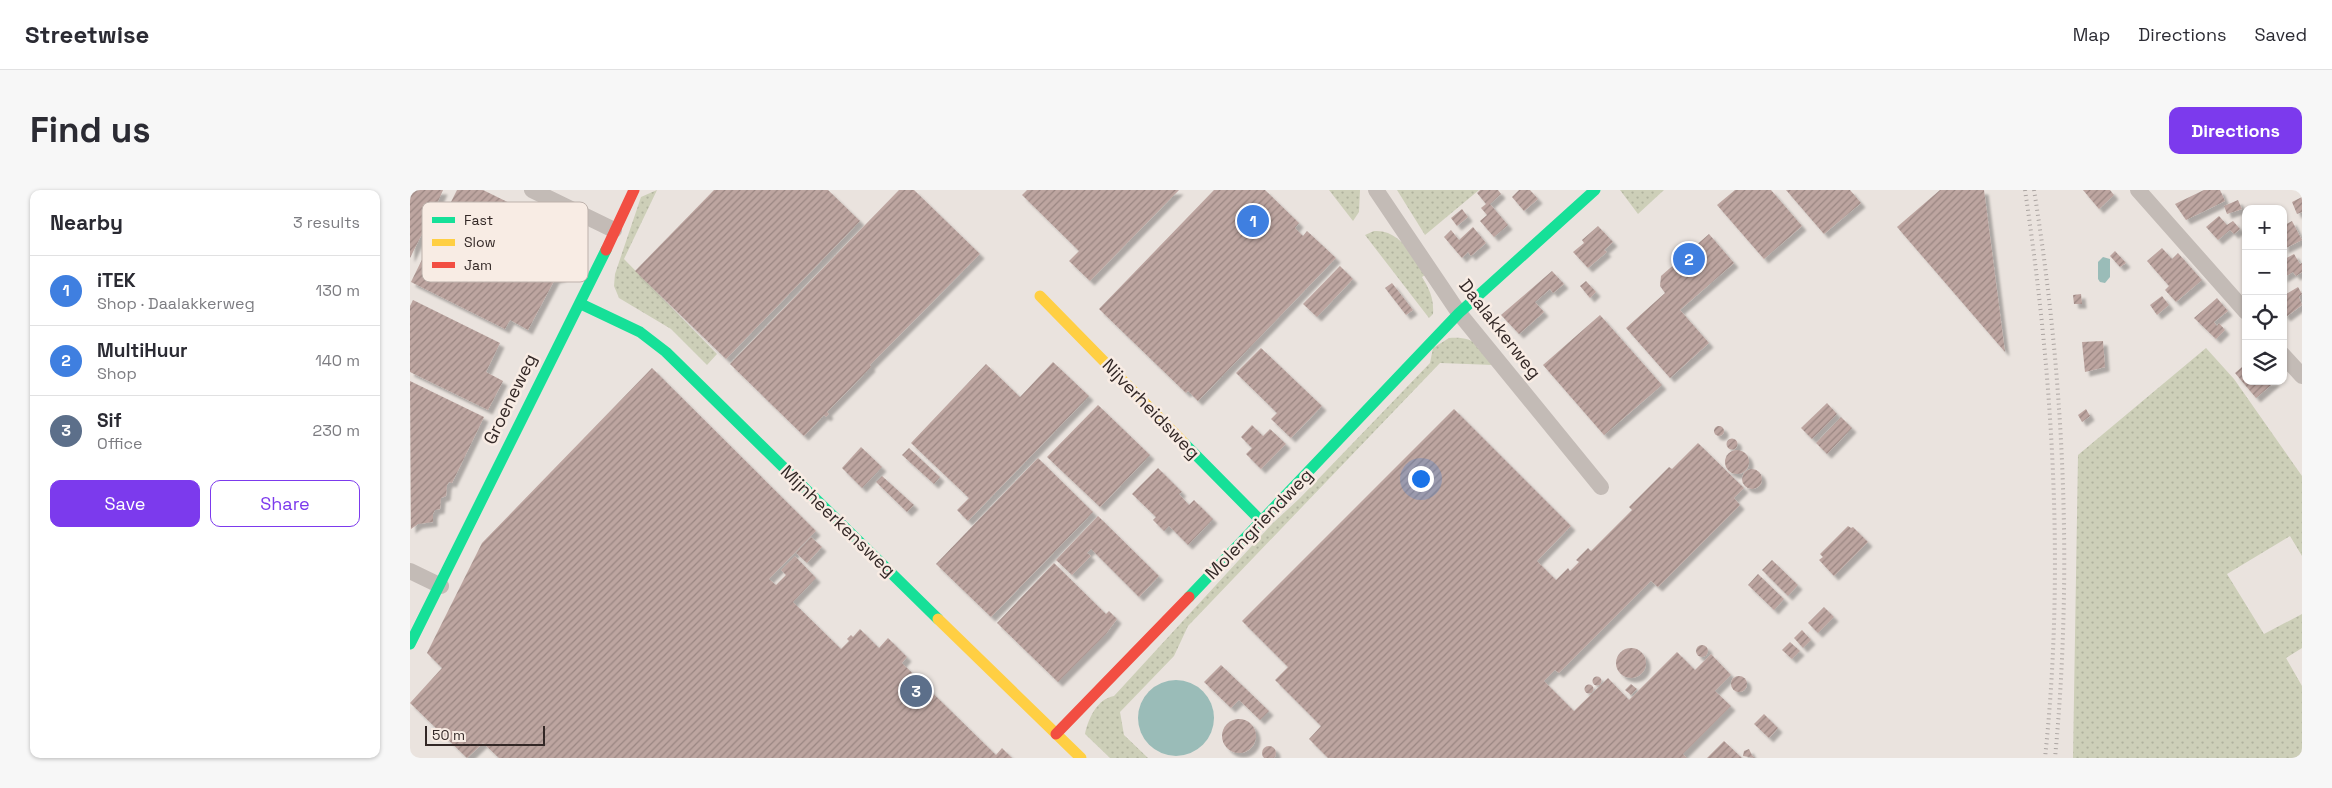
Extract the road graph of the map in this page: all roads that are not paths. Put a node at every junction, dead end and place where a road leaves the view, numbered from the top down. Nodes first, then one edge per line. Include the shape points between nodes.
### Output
1 (532, 190) edge
2 (634, 190) edge
3 (1376, 190) edge
4 (1594, 190) edge
5 (2138, 190) edge
6 (557, 202) edge
7 (588, 217) edge
8 (614, 230) junction
9 (1040, 296) dead end
10 (581, 304) junction
11 (2242, 307) edge
12 (1459, 313) junction
13 (2287, 359) edge
14 (2302, 376) edge
15 (1601, 487) dead end
16 (1262, 522) junction
17 (410, 571) edge
18 (441, 586) junction
19 (410, 644) edge
20 (1056, 734) junction
21 (1081, 758) edge

1 - 6 street
2 - 8 street, Groeneweg
3 - 12 street, Daalakkerweg
4 - 12 street, Molengriendweg
5 - 11 street
7 - 8 street
8 - 10 street, Groeneweg
9 - 16 street, Nijverheidsweg
10 - 18 street, Groeneweg
10 - 20 street, Mijnheerkensweg via 640,332 666,352
12 - 15 street, Daalakkerweg
12 - 16 street, Molengriendweg
13 - 14 street
16 - 20 street, Molengriendweg
17 - 18 street
18 - 19 street, Groeneweg
20 - 21 street, Mijnheerkensweg

